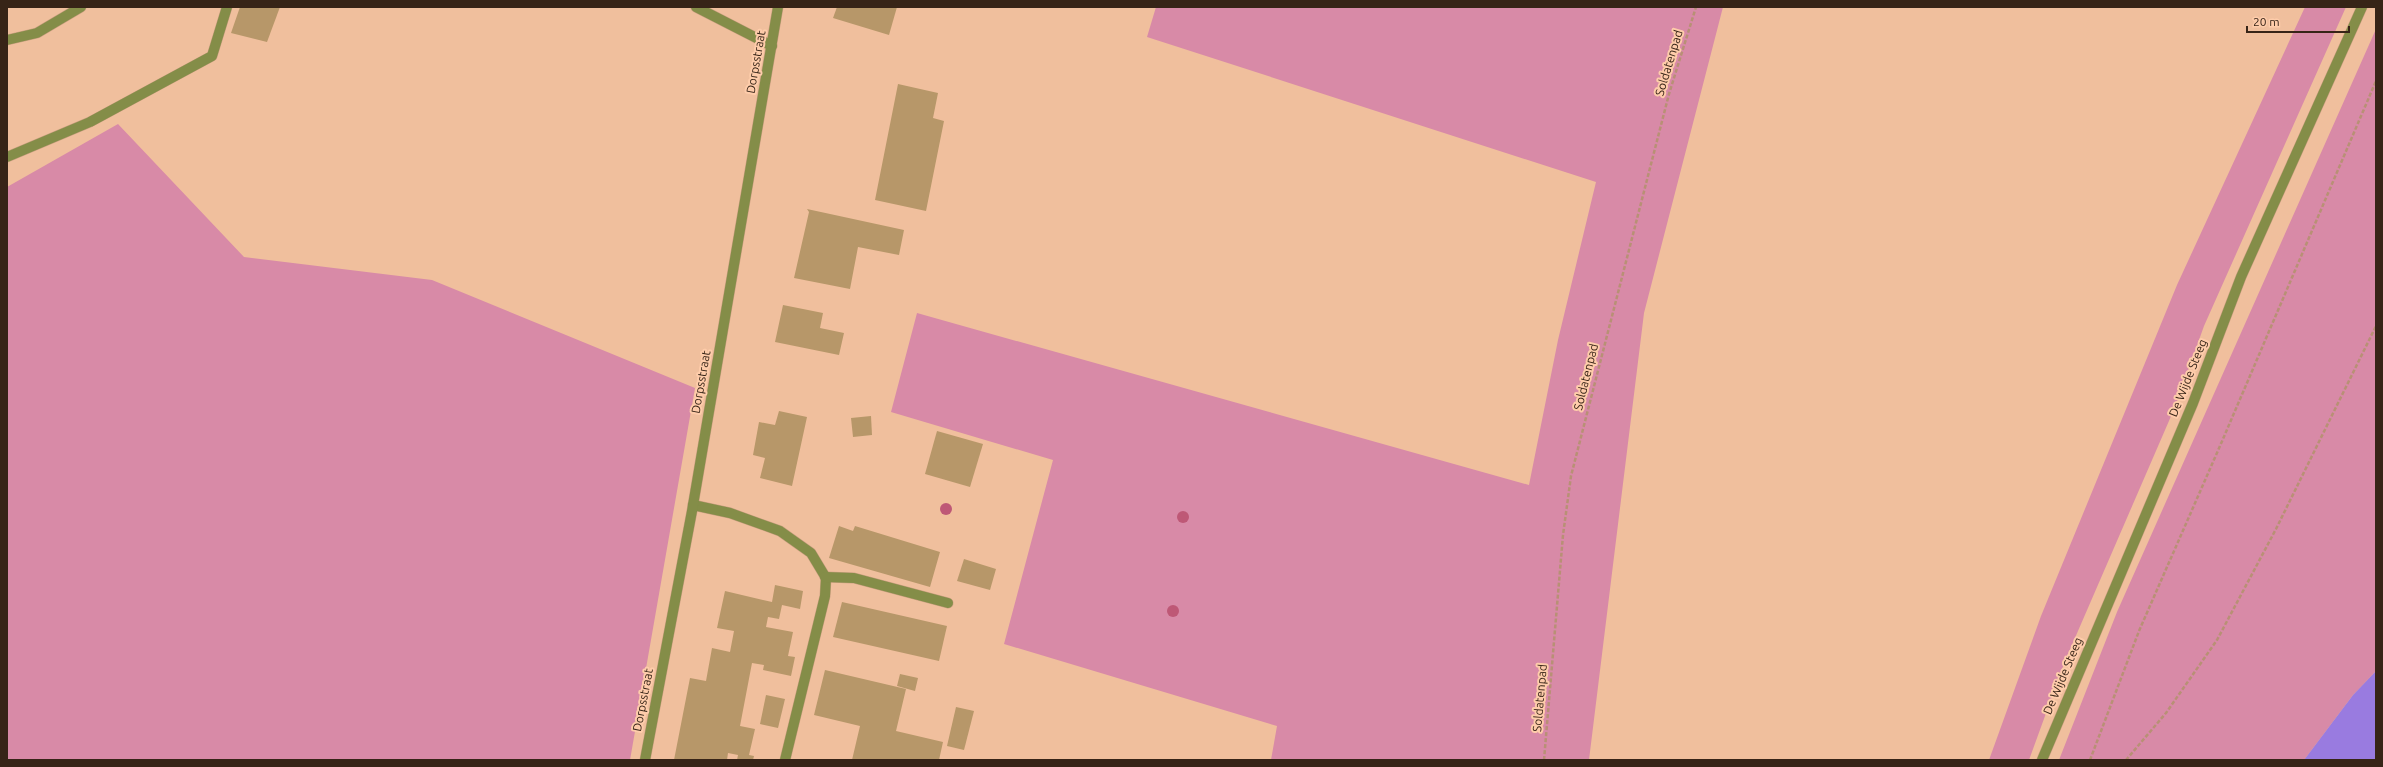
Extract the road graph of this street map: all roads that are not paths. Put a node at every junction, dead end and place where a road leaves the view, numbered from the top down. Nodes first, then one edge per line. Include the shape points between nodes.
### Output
1 (81, 7) edge
2 (227, 7) edge
3 (696, 7) edge
4 (778, 7) edge
5 (2362, 7) edge
6 (7, 40) edge
7 (772, 46) junction
8 (7, 157) edge
9 (693, 505) junction
10 (825, 576) junction
11 (948, 603) dead end
12 (645, 760) edge
13 (785, 760) edge
14 (2042, 760) edge

1 - 6 street via 37,33
2 - 8 street via 212,56 90,122
3 - 7 street
4 - 7 street, Dorpsstraat
5 - 14 street, De Wijde Steeg via 2241,277 2193,403
7 - 9 street, Dorpsstraat
9 - 10 street via 730,513 780,531 811,553
9 - 12 street, Dorpsstraat
10 - 11 street via 854,578
10 - 13 street via 825,596

